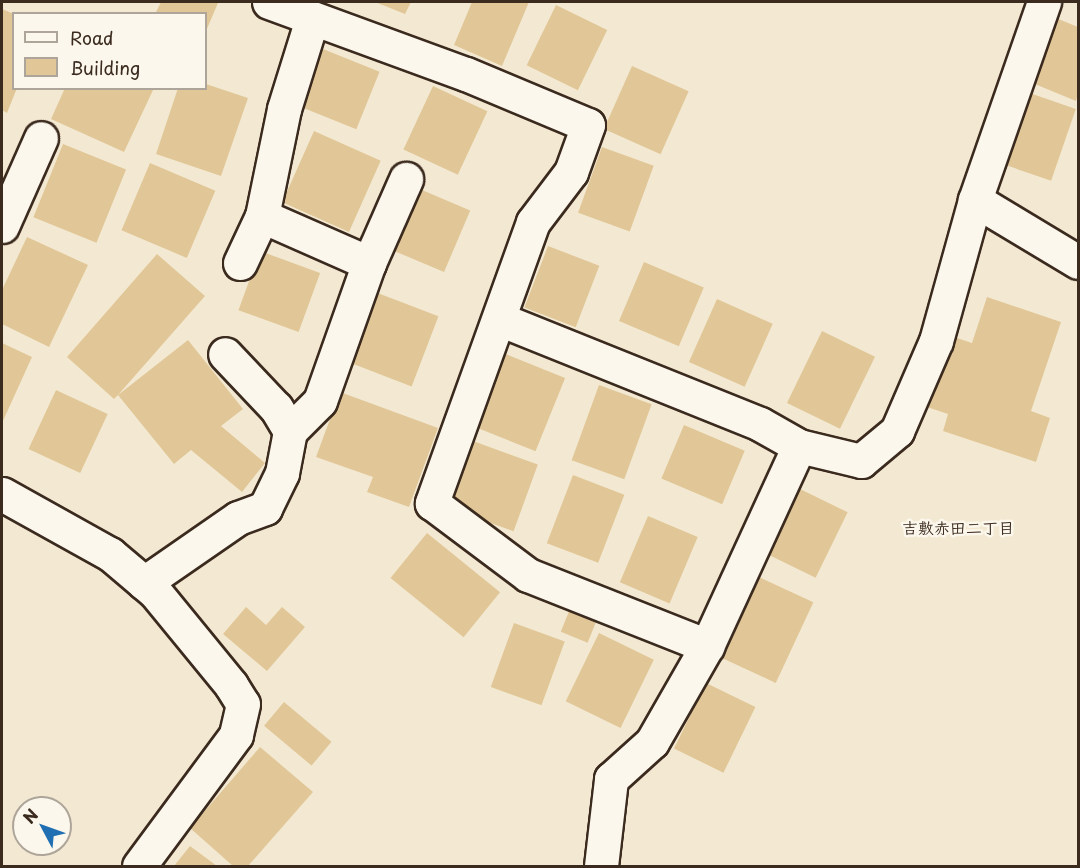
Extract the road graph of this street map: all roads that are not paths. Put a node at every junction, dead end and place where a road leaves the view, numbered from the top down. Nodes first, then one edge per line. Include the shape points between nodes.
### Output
1 (269, 2) edge
2 (1044, 2) edge
3 (312, 19) junction
4 (41, 138) dead end
5 (406, 179) dead end
6 (975, 200) junction
7 (262, 216) junction
8 (2, 226) edge
9 (1078, 262) edge
10 (240, 263) dead end
11 (369, 263) junction
12 (499, 319) junction
13 (225, 354) dead end
14 (290, 431) junction
15 (799, 446) junction
16 (2, 494) edge
17 (144, 583) junction
18 (707, 646) junction
19 (139, 867) edge
20 (600, 867) edge

1 - 3 street
2 - 6 street
3 - 7 street via 284,109
3 - 12 street via 466,74 588,125 571,172 533,222
4 - 8 street
5 - 11 street
6 - 9 street
6 - 15 street via 936,341 897,431 861,461
7 - 10 street
7 - 11 street
11 - 14 street via 320,400
12 - 15 street via 760,424
12 - 18 street via 432,503 528,575
13 - 14 street via 276,408
14 - 17 street via 282,473 264,508 238,518
15 - 18 street
16 - 17 street via 110,554
17 - 19 street via 243,704 236,735
18 - 20 street via 652,742 611,779

